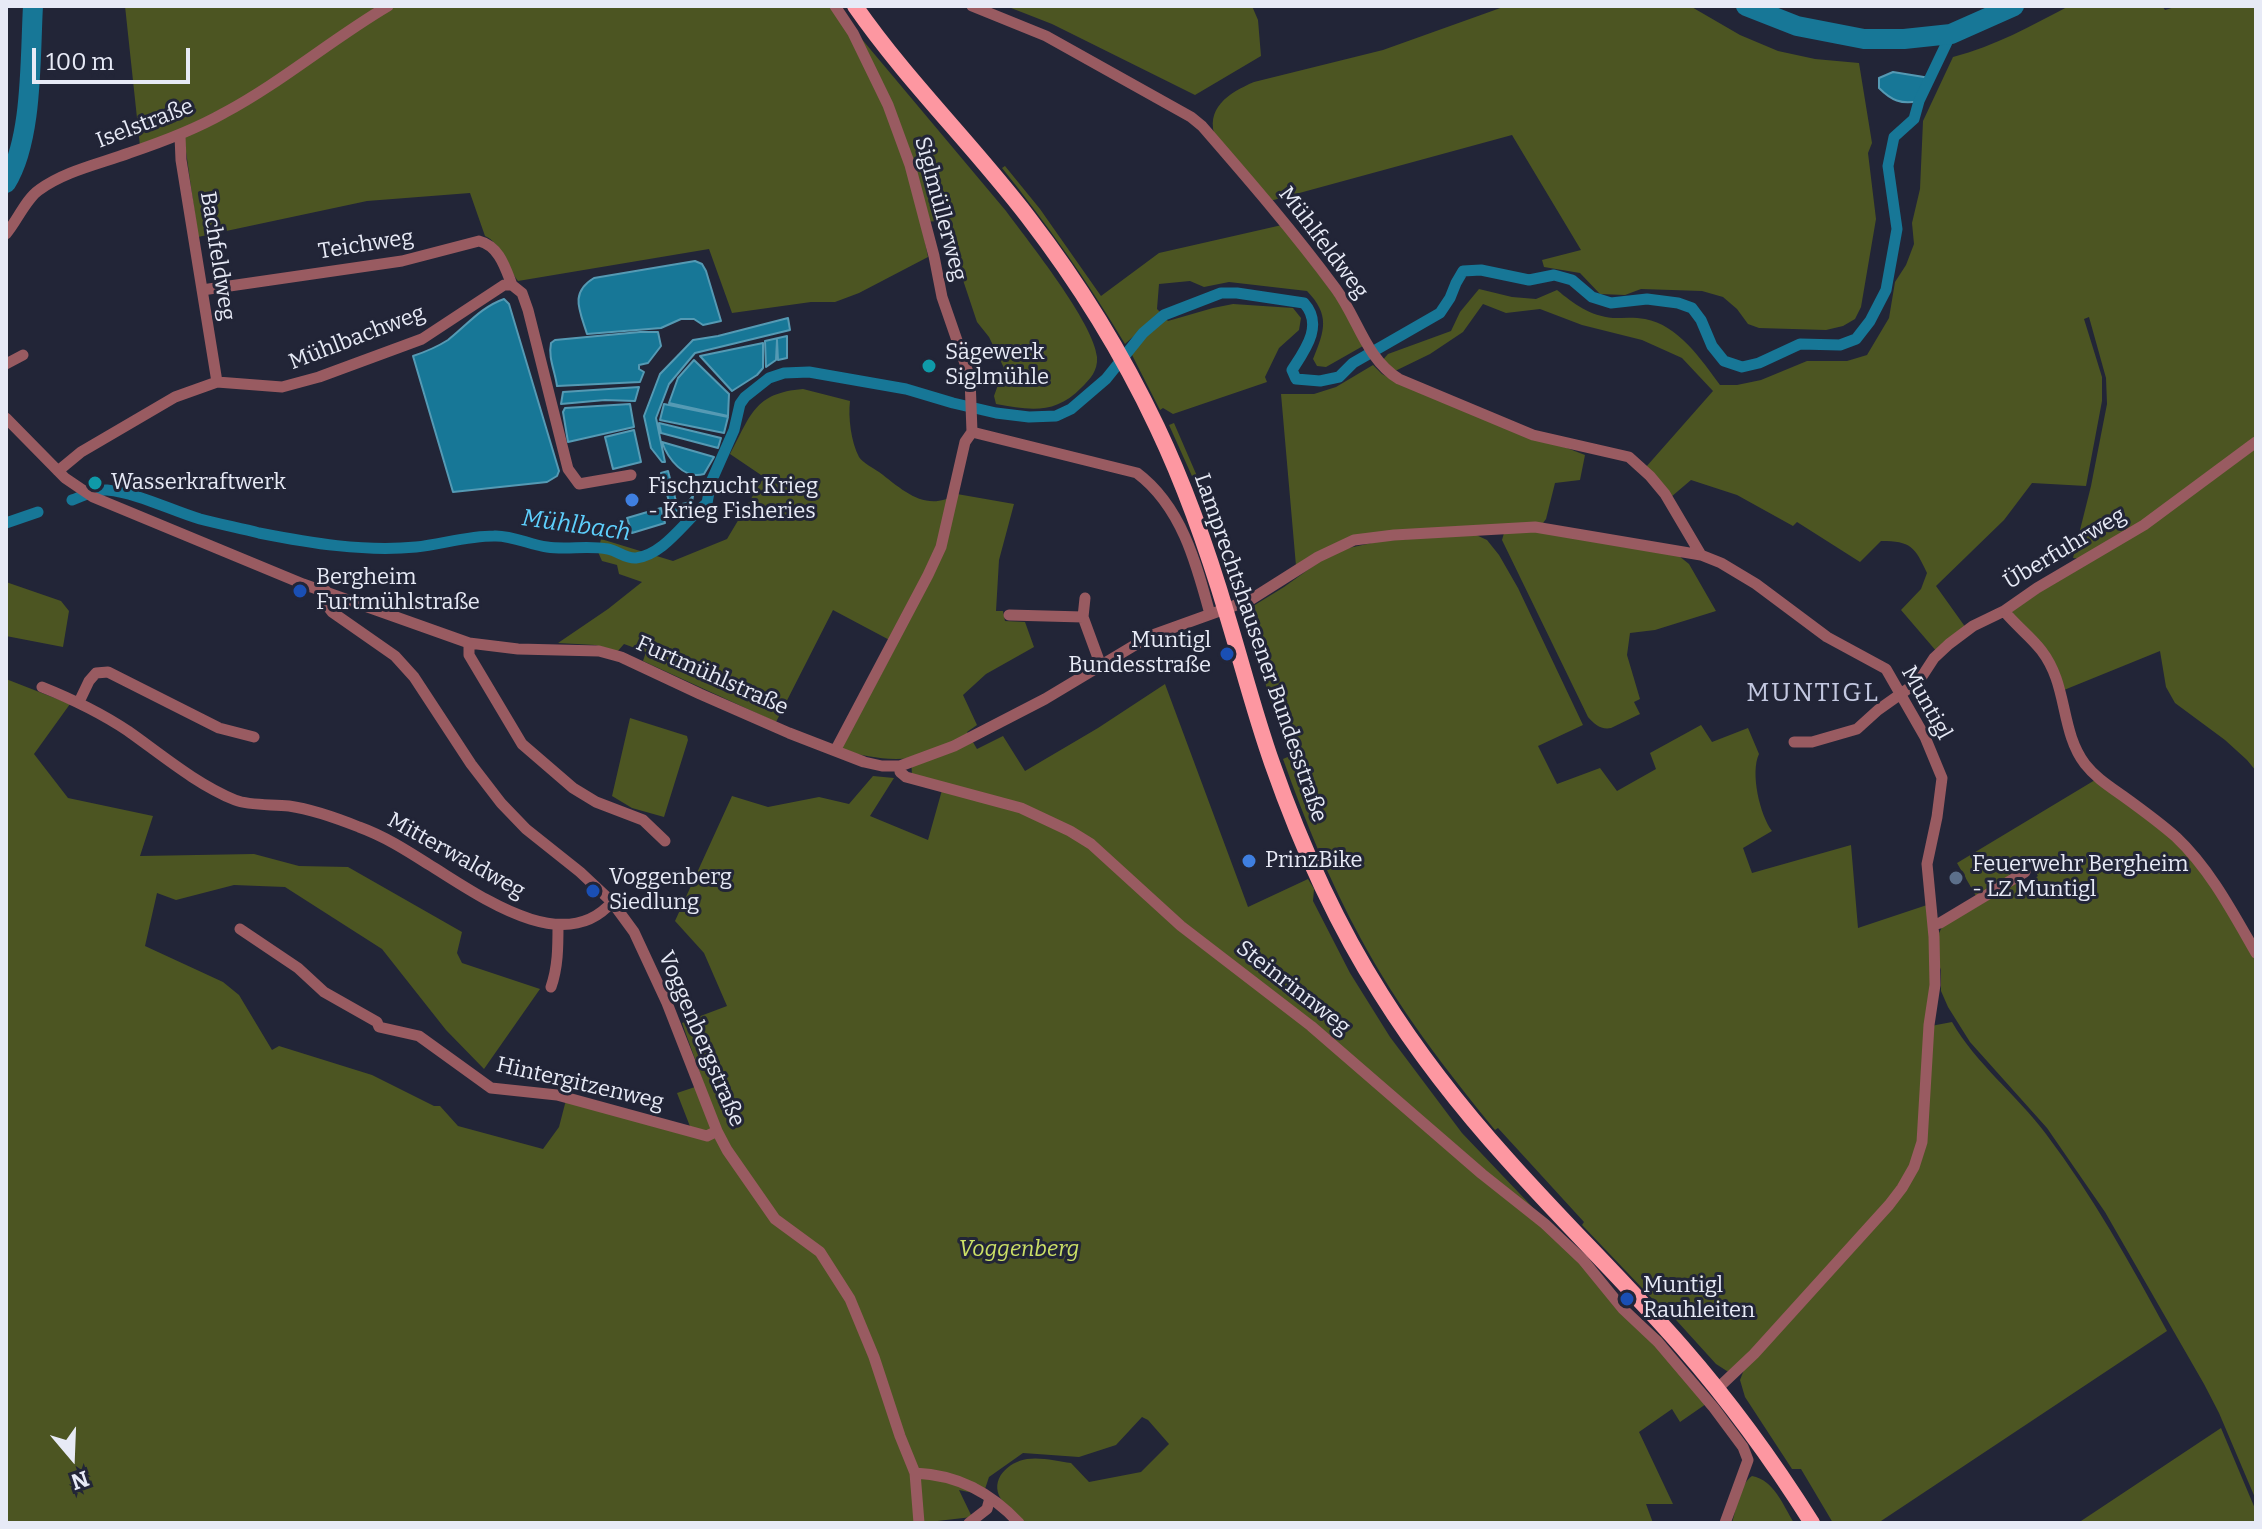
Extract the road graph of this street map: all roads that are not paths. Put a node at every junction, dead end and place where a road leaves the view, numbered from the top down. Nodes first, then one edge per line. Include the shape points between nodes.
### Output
1 (388, 6) edge
2 (835, 6) edge
3 (855, 6) edge
4 (972, 6) edge
5 (180, 136) junction
6 (6, 234) edge
7 (512, 285) junction
8 (202, 290) junction
9 (23, 355) dead end
10 (6, 364) edge
11 (217, 382) junction
12 (6, 418) edge
13 (972, 432) junction
14 (2256, 442) edge
15 (58, 471) junction
16 (631, 475) dead end
17 (1701, 555) junction
18 (326, 591) junction
19 (1085, 598) dead end
20 (1218, 611) junction
21 (2004, 611) junction
22 (1009, 615) dead end
23 (1083, 617) junction
24 (469, 643) junction
25 (1101, 666) junction
26 (42, 687) dead end
27 (1901, 694) junction
28 (79, 702) junction
29 (254, 737) dead end
30 (1794, 742) dead end
31 (835, 751) junction
32 (900, 766) junction
33 (665, 841) dead end
34 (2025, 872) dead end
35 (612, 902) junction
36 (558, 925) junction
37 (1933, 925) junction
38 (240, 929) dead end
39 (2256, 953) edge
40 (551, 987) dead end
41 (717, 1131) junction
42 (1717, 1389) junction
43 (915, 1473) junction
44 (990, 1498) junction
45 (919, 1523) edge
46 (969, 1523) edge
47 (1019, 1523) edge
48 (1725, 1523) edge
49 (1812, 1523) edge

1 - 5 street, Iselstraße via 250,98
2 - 13 street, Siglmüllerweg via 899,132 942,297 970,378
3 - 20 main road, Lamprechtshausener Bundesstraße via 1029,218 1115,348 1199,526
4 - 17 street, Mühlfeldweg via 1046,36 1191,117 1291,229 1387,372 1533,435 1629,457 1665,494
5 - 6 street, Iselstraße via 50,183 36,192
5 - 8 street, Bachfeldweg
7 - 8 street, Teichweg via 495,249 479,241 402,261
7 - 11 street, Mühlbachweg via 504,285 422,339 319,377 282,387
7 - 16 street via 522,293 528,310 568,469 579,484
8 - 11 street, Bachfeldweg
9 - 10 street
11 - 15 street, Mühlbachweg via 175,397
12 - 15 street, Furtmühlstraße
13 - 20 street via 1137,473 1152,484 1178,521
13 - 31 street, Siglmüllerweg via 935,561
14 - 21 street, Überfuhrweg via 2144,525
15 - 18 street, Furtmühlstraße via 93,497
17 - 20 street, Muntigl via 1535,527 1394,535 1354,540 1250,600
17 - 27 street, Muntigl via 1756,584 1827,637 1886,669
18 - 24 street, Furtmühlstraße
18 - 35 street, Voggenbergstraße via 332,612 395,656 414,677 509,812
19 - 23 street
20 - 25 street, Furtmühlstraße via 1150,636
20 - 42 main road, Lamprechtshausener Bundesstraße via 1306,851 1366,970 1447,1088
21 - 27 street, Überfuhrweg via 1949,644
21 - 39 street via 2043,650 2056,676 2071,739 2087,767 2194,855
22 - 23 street
23 - 25 street
24 - 31 street, Furtmühlstraße via 621,657
24 - 33 street via 469,655 522,744 573,788 643,820
25 - 32 street, Furtmühlstraße via 995,727
26 - 28 street, Mitterwaldweg
27 - 30 street, Überfuhrweg via 1857,729
27 - 37 street, Muntigl via 1942,778 1927,864
28 - 29 street via 96,673 108,672 219,728
28 - 36 street, Mitterwaldweg via 237,801 294,807 358,826 486,899
31 - 32 street, Furtmühlstraße via 864,762
32 - 48 street, Steinrinnweg via 906,777 1021,808 1091,844 1181,926 1311,1026 1545,1224 1668,1352 1743,1447 1748,1460
34 - 37 street
35 - 36 street, Mitterwaldweg via 591,919
35 - 41 street, Voggenbergstraße via 634,932 667,1003
36 - 40 street
37 - 42 street, Muntigl via 1935,985 1925,1117 1914,1167 1889,1205
38 - 41 street, Hintergitzenweg via 379,1027 419,1036 491,1088 557,1095 707,1136
41 - 43 street, Voggenbergstraße via 775,1219 820,1252 850,1299
42 - 49 main road, Lamprechtshausener Bundesstraße
43 - 44 street via 976,1487
43 - 45 street, Voggenbergstraße
44 - 46 street via 987,1509
44 - 47 street

